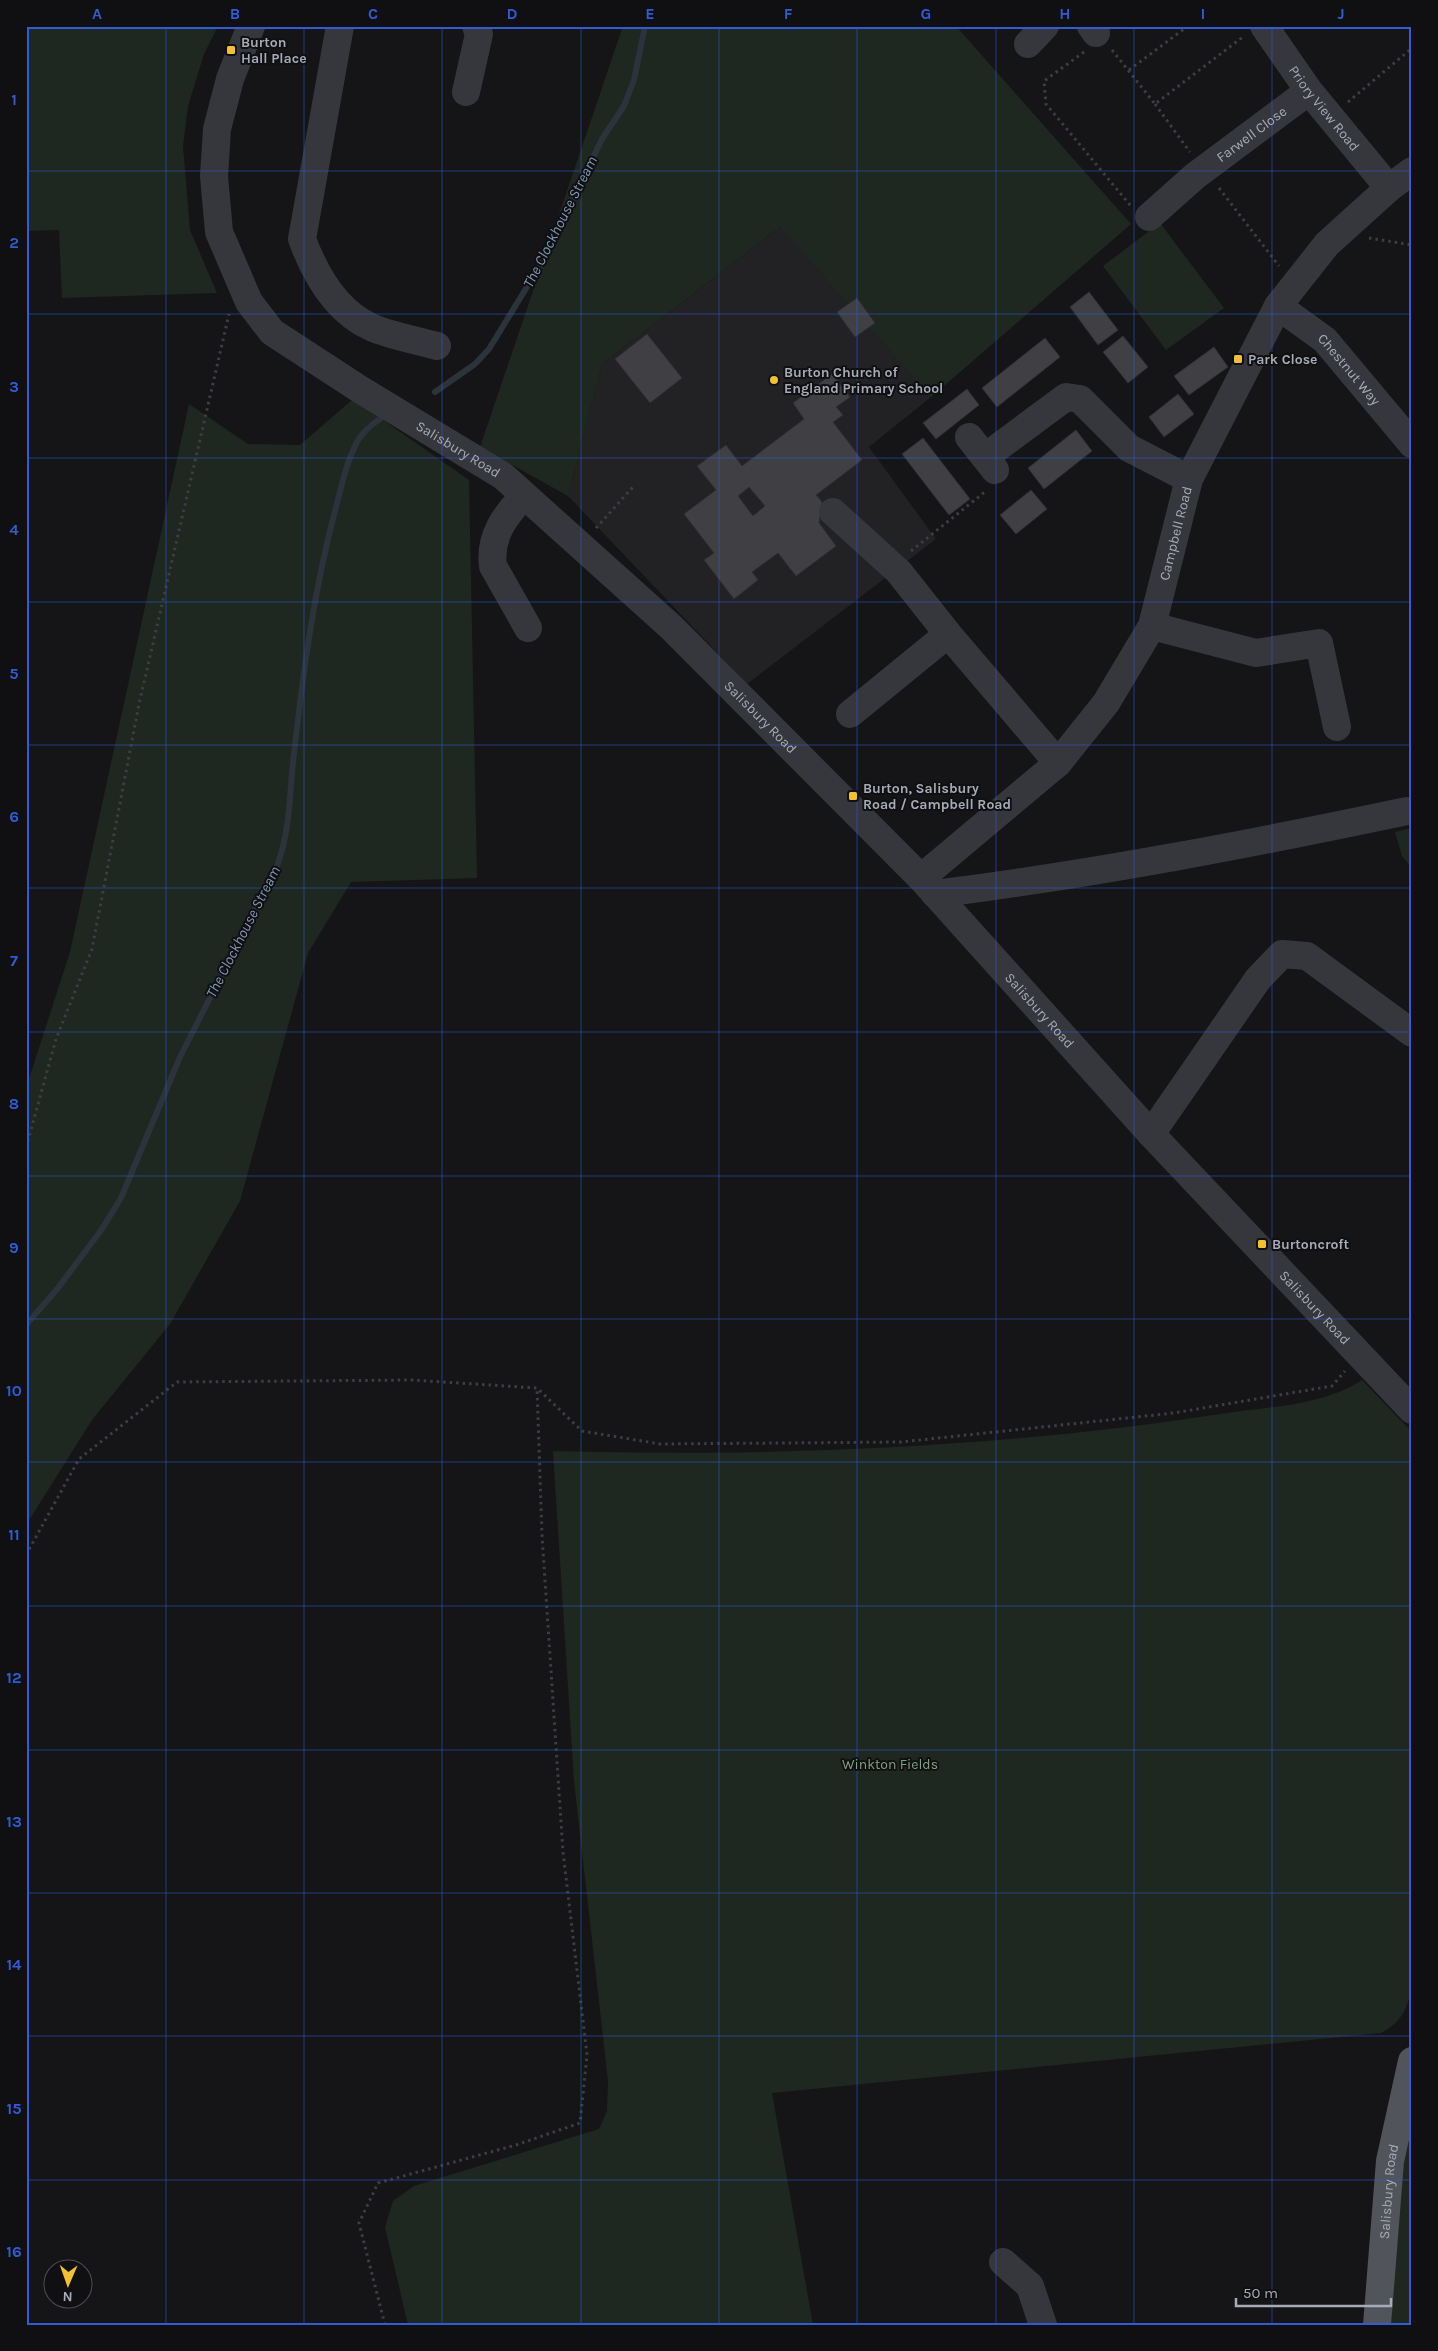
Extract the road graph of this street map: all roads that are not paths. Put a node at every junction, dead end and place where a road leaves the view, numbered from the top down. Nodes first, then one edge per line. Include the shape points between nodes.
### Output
1 (251, 26) edge
2 (340, 26) edge
3 (476, 26) edge
4 (1255, 30) edge
5 (1309, 91) junction
6 (466, 92) dead end
7 (1412, 171) edge
8 (1389, 188) junction
9 (1149, 218) road end
10 (1278, 306) junction
11 (437, 346) dead end
12 (1412, 444) edge
13 (983, 455) road end
14 (1190, 480) junction
15 (524, 496) junction
16 (833, 512) dead end
17 (1152, 626) junction
18 (528, 628) dead end
19 (948, 634) junction
20 (850, 714) dead end
21 (1336, 727) dead end
22 (1058, 763) junction
23 (1407, 811) dead end
24 (928, 886) junction
25 (1412, 1033) edge
26 (1151, 1134) junction
27 (1412, 1410) edge
28 (1412, 2061) edge
29 (1003, 2262) dead end
30 (1043, 2325) edge
31 (1377, 2325) edge

1 - 15 street, Salisbury Road via 230,79 217,129 214,176 219,232 249,302 272,332 503,476
2 - 11 street via 302,239 314,271 342,308 370,327
3 - 6 street via 480,34
4 - 5 street, Priory View Road
5 - 8 street, Priory View Road
5 - 9 street, Farwell Close via 1200,173
7 - 8 street, Campbell Road
8 - 10 street, Campbell Road via 1327,244
10 - 12 street, Chestnut Way via 1325,340
10 - 14 street, Campbell Road
13 - 14 street via 1066,397 1080,399 1129,448
14 - 17 street, Campbell Road
15 - 18 street via 506,515 492,556 497,574
15 - 24 street, Salisbury Road via 670,627
16 - 19 street via 896,569
17 - 21 street via 1256,653 1319,643
17 - 22 street, Campbell Road via 1106,703
19 - 20 street
19 - 22 street
22 - 24 street, Campbell Road
23 - 24 street via 1109,870
24 - 26 street, Salisbury Road
25 - 26 street via 1307,956 1282,954 1258,979
26 - 27 street, Salisbury Road
28 - 31 main road, Salisbury Road via 1390,2161
29 - 30 street via 1030,2286

